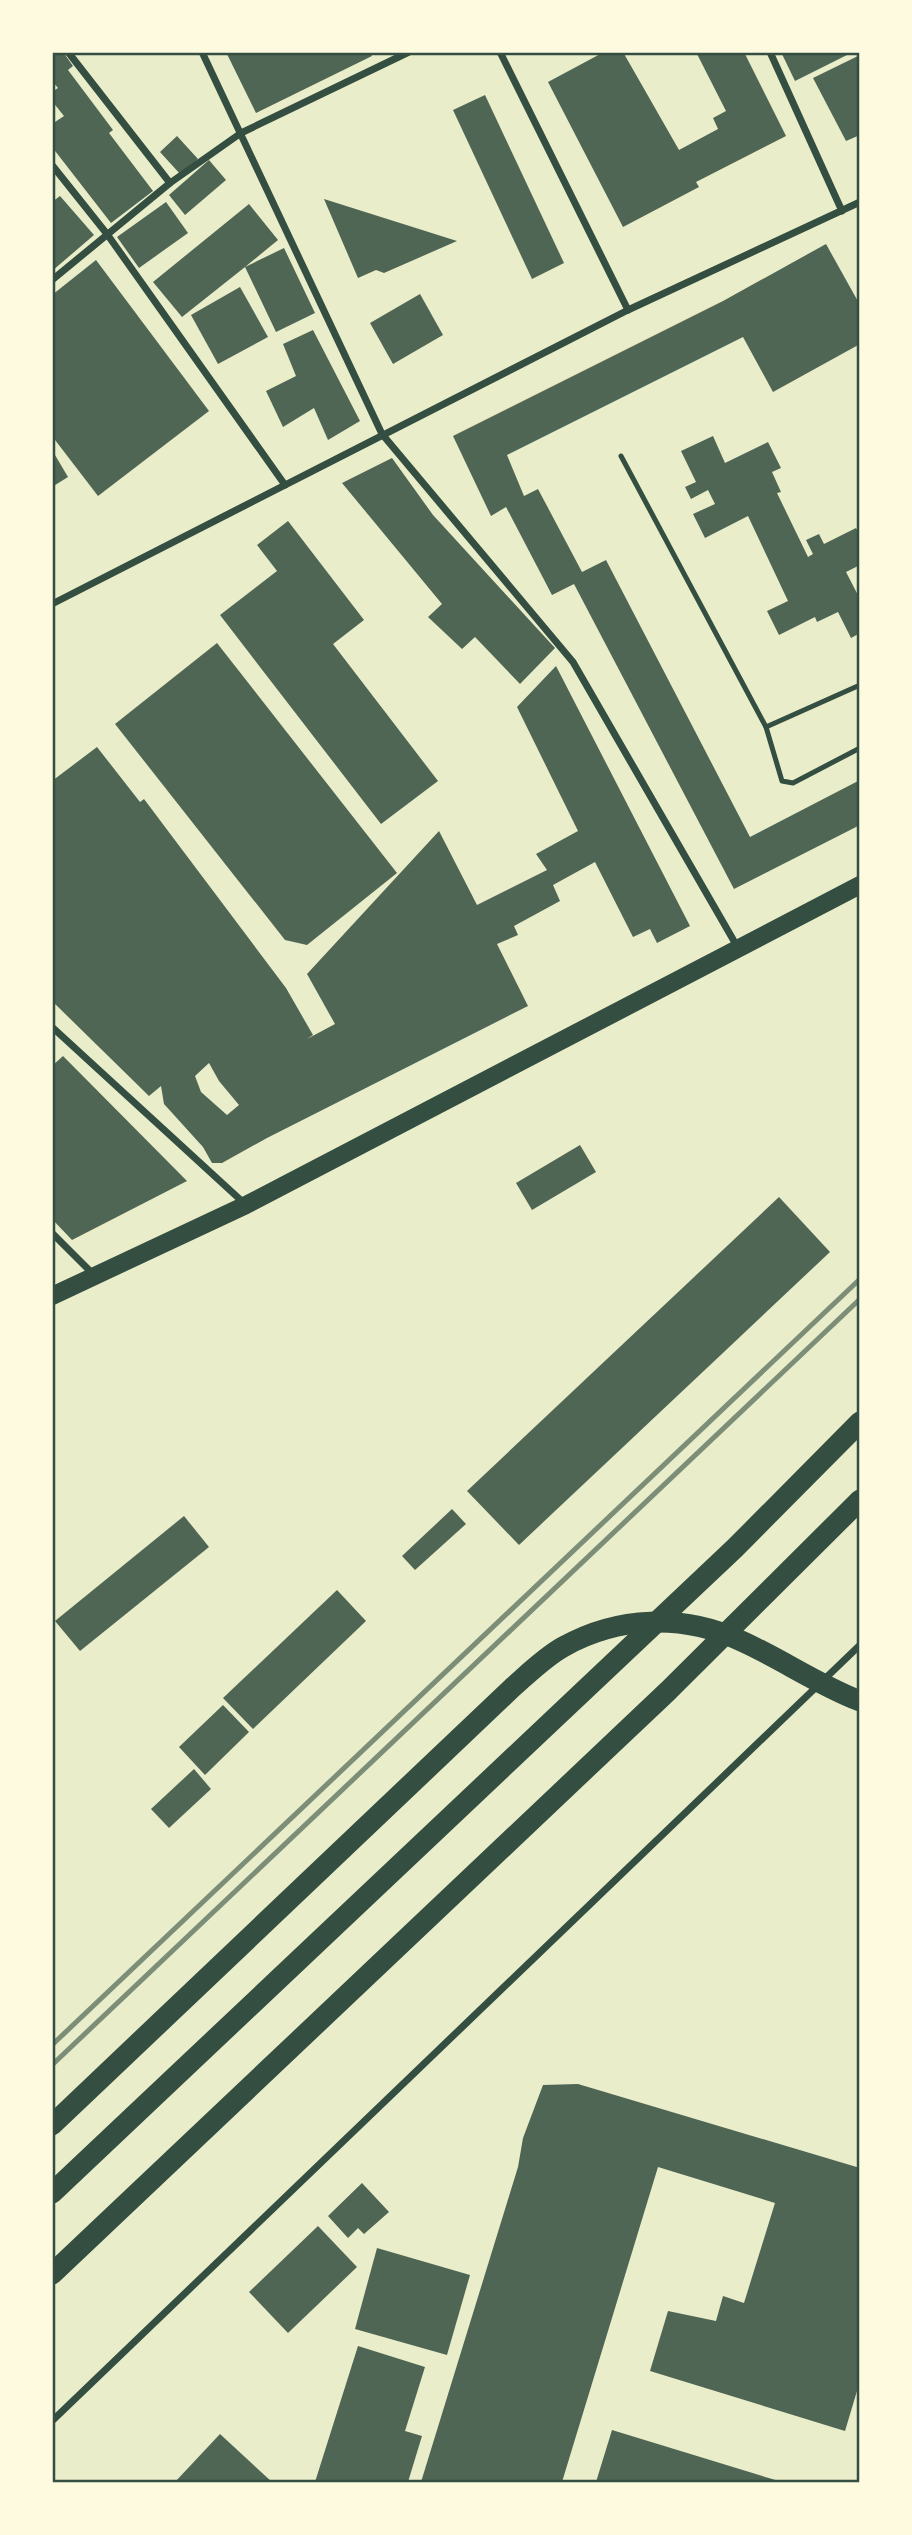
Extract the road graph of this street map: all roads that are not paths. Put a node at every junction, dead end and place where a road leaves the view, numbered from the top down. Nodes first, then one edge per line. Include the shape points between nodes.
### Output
1 (68, 52) edge
2 (202, 52) edge
3 (409, 52) edge
4 (500, 52) edge
5 (770, 52) edge
6 (241, 133) junction
7 (52, 165) edge
8 (170, 183) junction
9 (859, 202) edge
10 (842, 211) junction
11 (107, 234) junction
12 (52, 280) edge
13 (628, 310) junction
14 (382, 434) junction
15 (621, 456) dead end
16 (285, 485) junction
17 (52, 604) edge
18 (859, 685) edge
19 (766, 727) junction
20 (859, 748) edge
21 (859, 884) edge
22 (738, 948) junction
23 (52, 1027) edge
24 (246, 1205) junction
25 (52, 1233) edge
26 (94, 1275) junction
27 (52, 1296) edge
28 (859, 1422) edge
29 (859, 1500) edge
30 (859, 1646) edge
31 (859, 1701) edge
32 (52, 2125) edge
33 (52, 2193) edge
34 (52, 2274) edge
35 (52, 2421) edge

1 - 8 street
2 - 6 street
3 - 6 street
4 - 13 street
5 - 10 street
6 - 8 street
6 - 14 street
7 - 11 street
8 - 11 street
9 - 10 street
10 - 13 street
11 - 12 street
11 - 16 street
13 - 14 street
14 - 16 street
14 - 22 street via 573,662
15 - 19 lane
16 - 17 street
18 - 19 lane
19 - 20 lane via 782,781 787,783
21 - 22 main road
22 - 24 main road
23 - 24 street
24 - 26 main road
25 - 26 street
26 - 27 main road
28 - 33 highway via 725,1558
29 - 34 highway via 668,1691
30 - 35 street
31 - 32 highway via 740,1640 694,1624 622,1625 562,1647 513,1687

